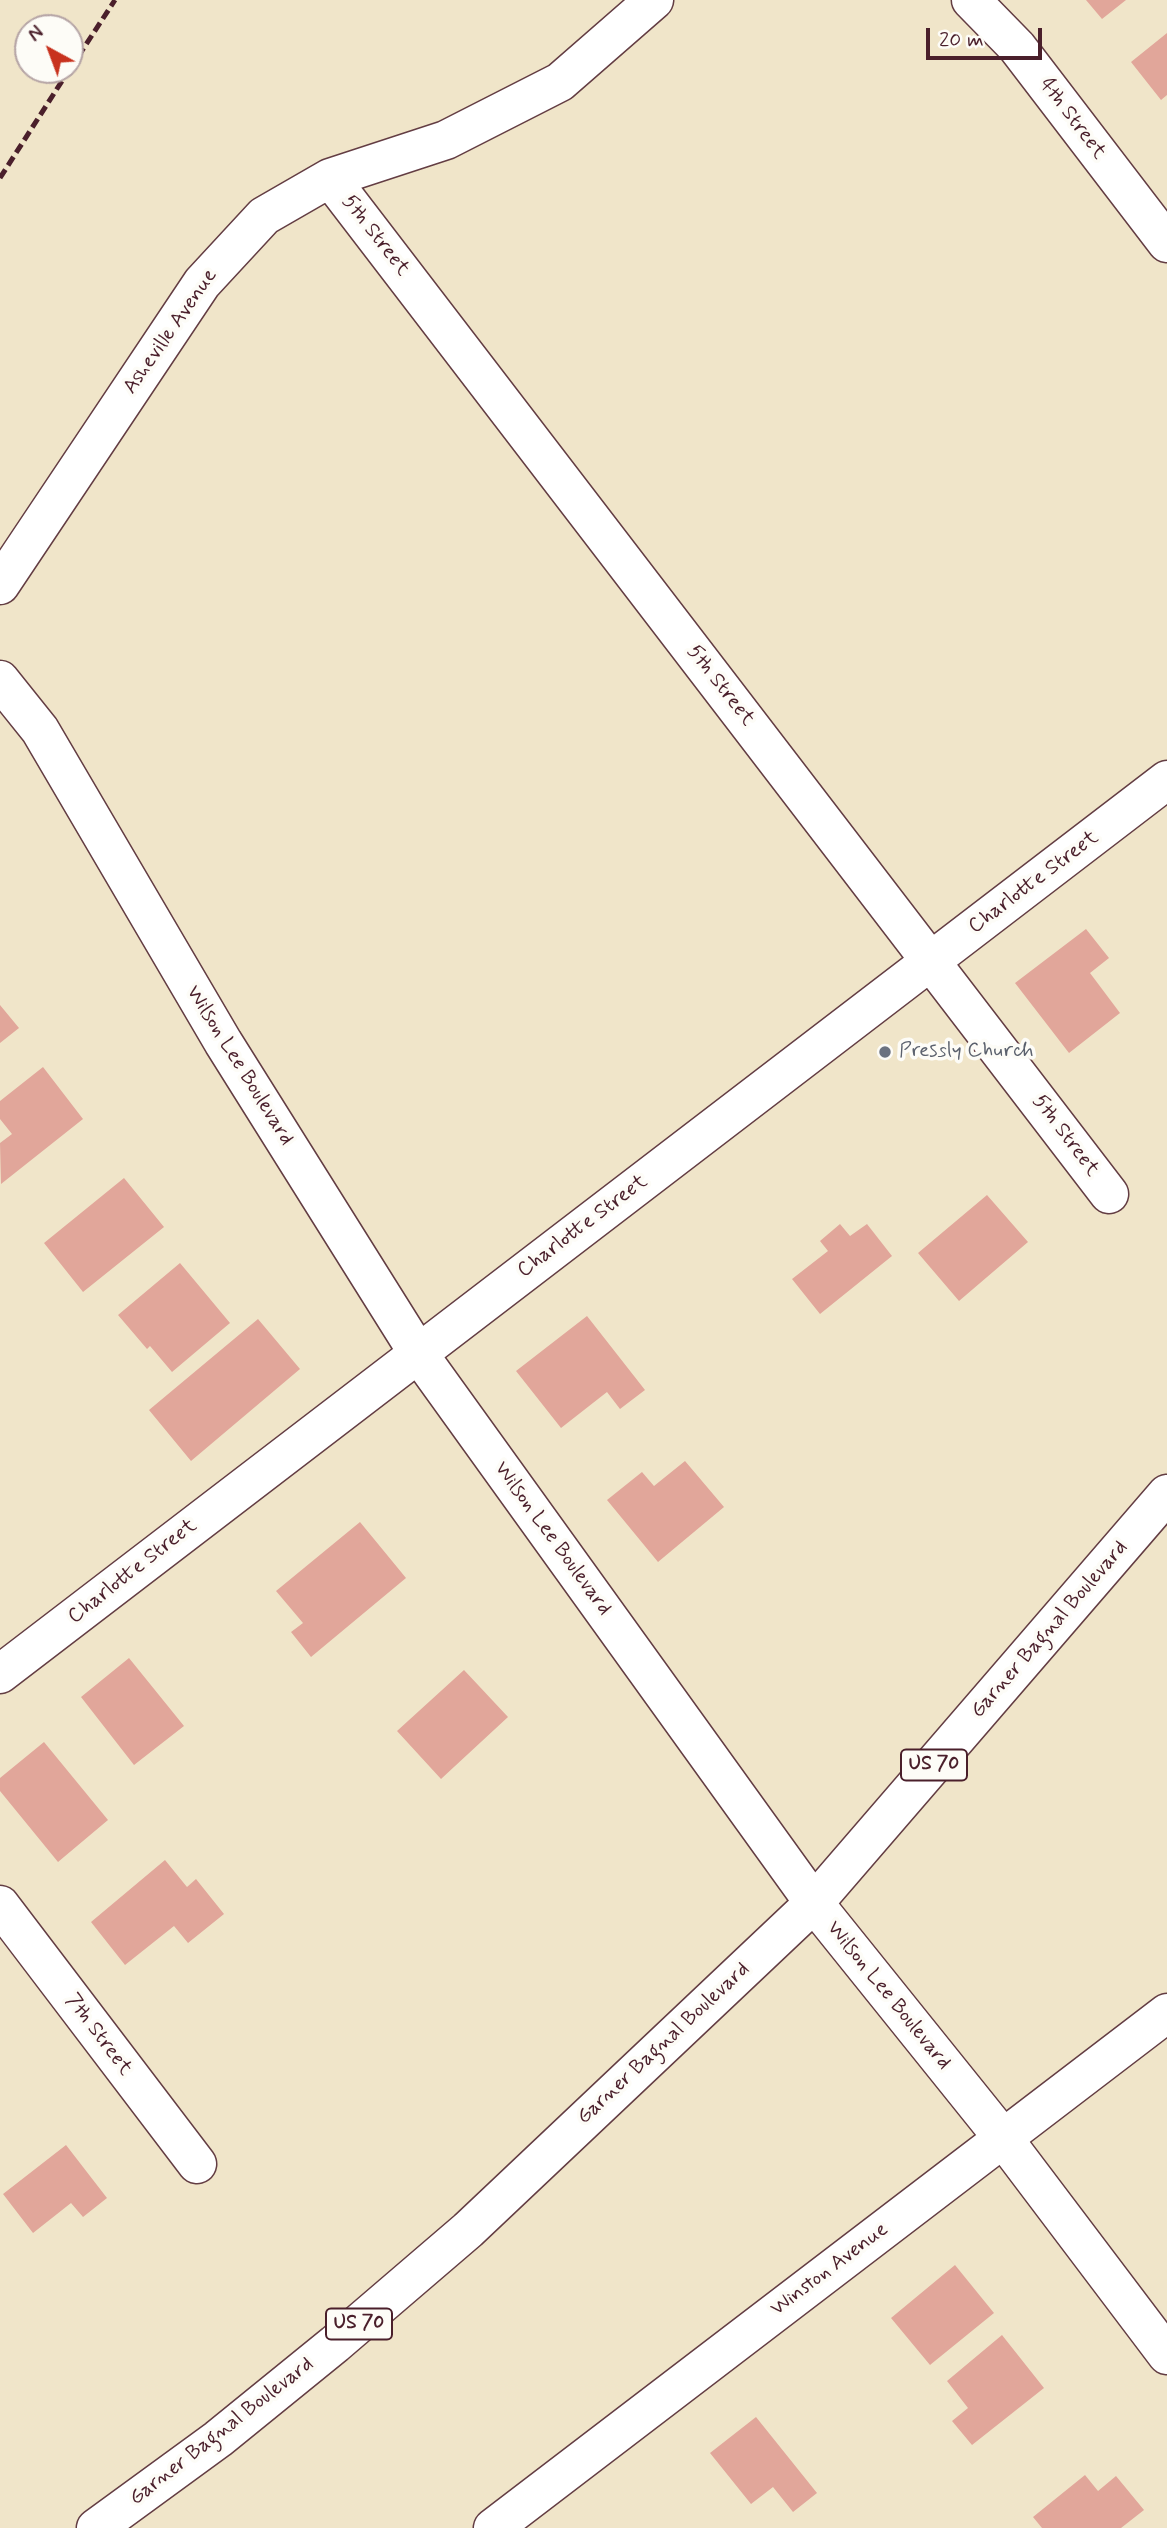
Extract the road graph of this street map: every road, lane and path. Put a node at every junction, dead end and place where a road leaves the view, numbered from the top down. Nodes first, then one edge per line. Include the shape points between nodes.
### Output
1 (654, 0) edge
2 (971, 0) edge
3 (330, 178) junction
4 (1167, 243) edge
5 (0, 586) edge
6 (0, 680) edge
7 (1167, 780) edge
8 (931, 961) junction
9 (1109, 1194) dead end
10 (418, 1353) junction
11 (1167, 1494) edge
12 (0, 1674) edge
13 (814, 1903) junction
14 (0, 1905) edge
15 (1167, 2013) edge
16 (1003, 2138) junction
17 (197, 2164) dead end
18 (1167, 2355) edge
19 (96, 2528) edge
20 (493, 2528) edge

1 - 3 main road, Asheville Avenue via 560,82 446,140
2 - 4 main road, 4th Street via 1017,47
3 - 5 main road, Asheville Avenue via 264,216 202,283
3 - 8 main road, 5th Street
6 - 10 main road, Wilson Lee Boulevard via 40,730 223,1042
7 - 8 main road, Charlotte Street
8 - 9 main road, 5th Street
8 - 10 main road, Charlotte Street
10 - 12 main road, Charlotte Street
10 - 13 main road, Wilson Lee Boulevard
11 - 13 main road, Garner Bagnal Boulevard / US 70
13 - 16 main road, Wilson Lee Boulevard
13 - 19 main road, Garner Bagnal Boulevard / US 70 via 468,2230 218,2439
14 - 17 main road, 7th Street
15 - 16 main road, Winston Avenue
16 - 18 main road, Wilson Lee Boulevard
16 - 20 main road, Winston Avenue

